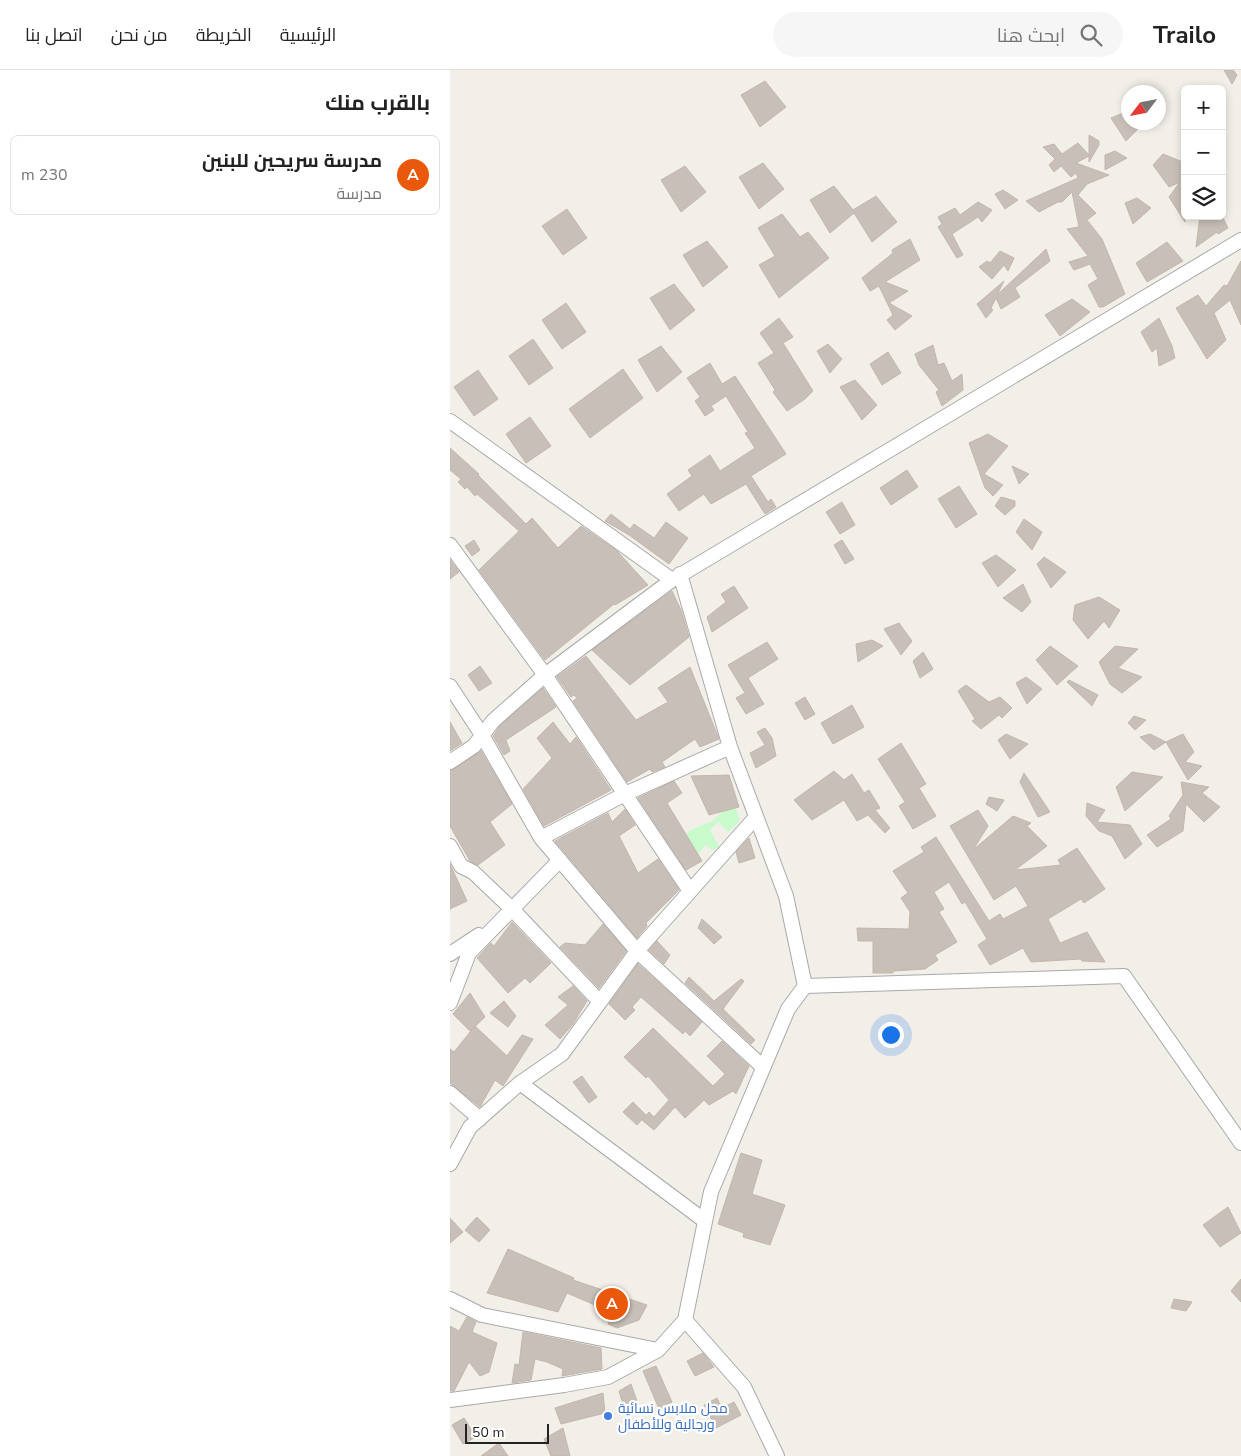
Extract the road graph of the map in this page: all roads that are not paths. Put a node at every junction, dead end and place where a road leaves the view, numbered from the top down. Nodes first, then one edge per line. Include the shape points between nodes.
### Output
1 (1241, 240) edge
2 (450, 421) edge
3 (450, 544) edge
4 (676, 577) junction
5 (545, 675) junction
6 (450, 686) edge
7 (482, 734) junction
8 (730, 747) junction
9 (450, 762) edge
10 (625, 794) junction
11 (756, 817) junction
12 (541, 838) junction
13 (450, 846) edge
14 (560, 860) junction
15 (690, 891) junction
16 (513, 910) junction
17 (497, 924) junction
18 (637, 952) junction
19 (450, 954) edge
20 (805, 986) junction
21 (600, 1002) junction
22 (450, 1003) edge
23 (763, 1068) junction
24 (520, 1084) junction
25 (450, 1093) edge
26 (480, 1119) junction
27 (1241, 1143) edge
28 (450, 1164) edge
29 (705, 1221) junction
30 (450, 1299) edge
31 (685, 1320) junction
32 (658, 1350) junction
33 (450, 1400) edge
34 (777, 1456) edge

1 - 4 street
2 - 4 street
3 - 5 street
4 - 5 street
4 - 8 street
5 - 7 street
5 - 10 street
6 - 7 street
7 - 9 street via 474,746
7 - 12 street
8 - 10 street
8 - 11 street
10 - 12 street
10 - 15 street
11 - 15 street
11 - 20 street via 786,896
12 - 14 street
13 - 16 street via 461,866 473,872
14 - 16 street
14 - 18 street
15 - 18 street
16 - 17 street
16 - 21 street
17 - 19 street
17 - 22 street via 469,953
18 - 21 street
18 - 23 street
20 - 23 street via 788,1009
20 - 27 street via 1124,976
21 - 24 street via 562,1054
23 - 29 street via 711,1192
24 - 26 street
24 - 29 street
25 - 26 street
26 - 28 street via 470,1127
29 - 31 street
30 - 32 street via 482,1315
31 - 32 street
31 - 34 street via 744,1387
32 - 33 street via 608,1376

